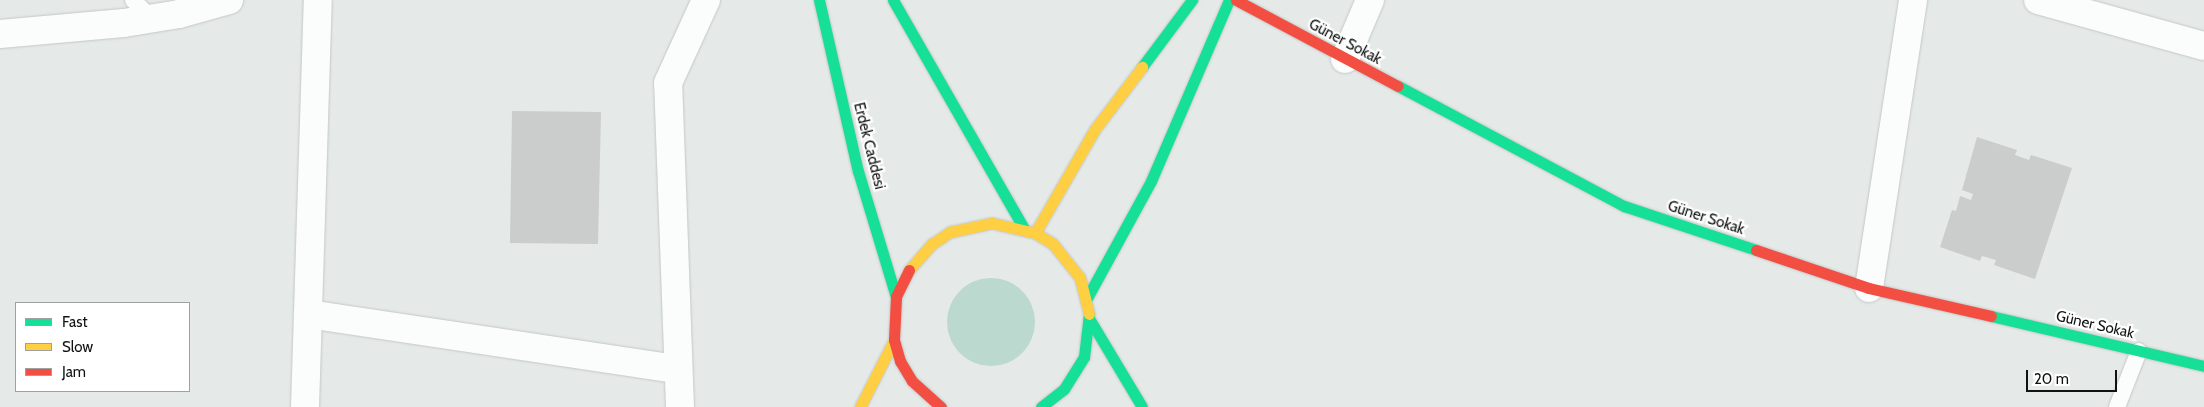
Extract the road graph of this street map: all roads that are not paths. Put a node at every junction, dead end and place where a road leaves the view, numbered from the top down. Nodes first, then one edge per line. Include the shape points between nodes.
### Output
1 (229, 0) edge
2 (318, 0) edge
3 (706, 0) edge
4 (819, 0) edge
5 (893, 0) edge
6 (1192, 0) edge
7 (1229, 0) edge
8 (1236, 0) edge
9 (1370, 0) edge
10 (1913, 0) edge
11 (2038, 0) edge
12 (143, 10) edge
13 (0, 34) edge
14 (2204, 46) edge
15 (1345, 59) junction
16 (1030, 231) junction
17 (1869, 288) junction
18 (896, 297) junction
19 (1087, 298) junction
20 (308, 314) junction
21 (1090, 320) junction
22 (894, 340) junction
23 (2139, 350) junction
24 (2204, 366) edge
25 (678, 369) junction
26 (306, 407) edge
27 (680, 407) edge
28 (860, 407) edge
29 (941, 407) edge
30 (1041, 407) edge
31 (1142, 407) edge
32 (2117, 407) edge

1 - 12 street
2 - 20 street
3 - 25 street via 668,83
4 - 18 street, Erdek Caddesi via 858,171
5 - 16 street
6 - 16 street via 1095,129
7 - 19 street via 1151,181
8 - 15 street, Güner Sokak
9 - 15 street
10 - 17 street
11 - 14 street
12 - 13 street
15 - 17 street, Güner Sokak via 1624,206
16 - 18 street via 992,223 950,232 916,259 903,276
16 - 19 street via 1068,260 1080,278
17 - 23 street, Güner Sokak
18 - 22 street
19 - 21 street
20 - 25 street
20 - 26 street
21 - 30 street via 1084,357 1076,374 1064,389
21 - 31 street
22 - 28 street
22 - 29 street via 900,362 912,381
23 - 24 street, Güner Sokak
23 - 32 lane
25 - 27 street

